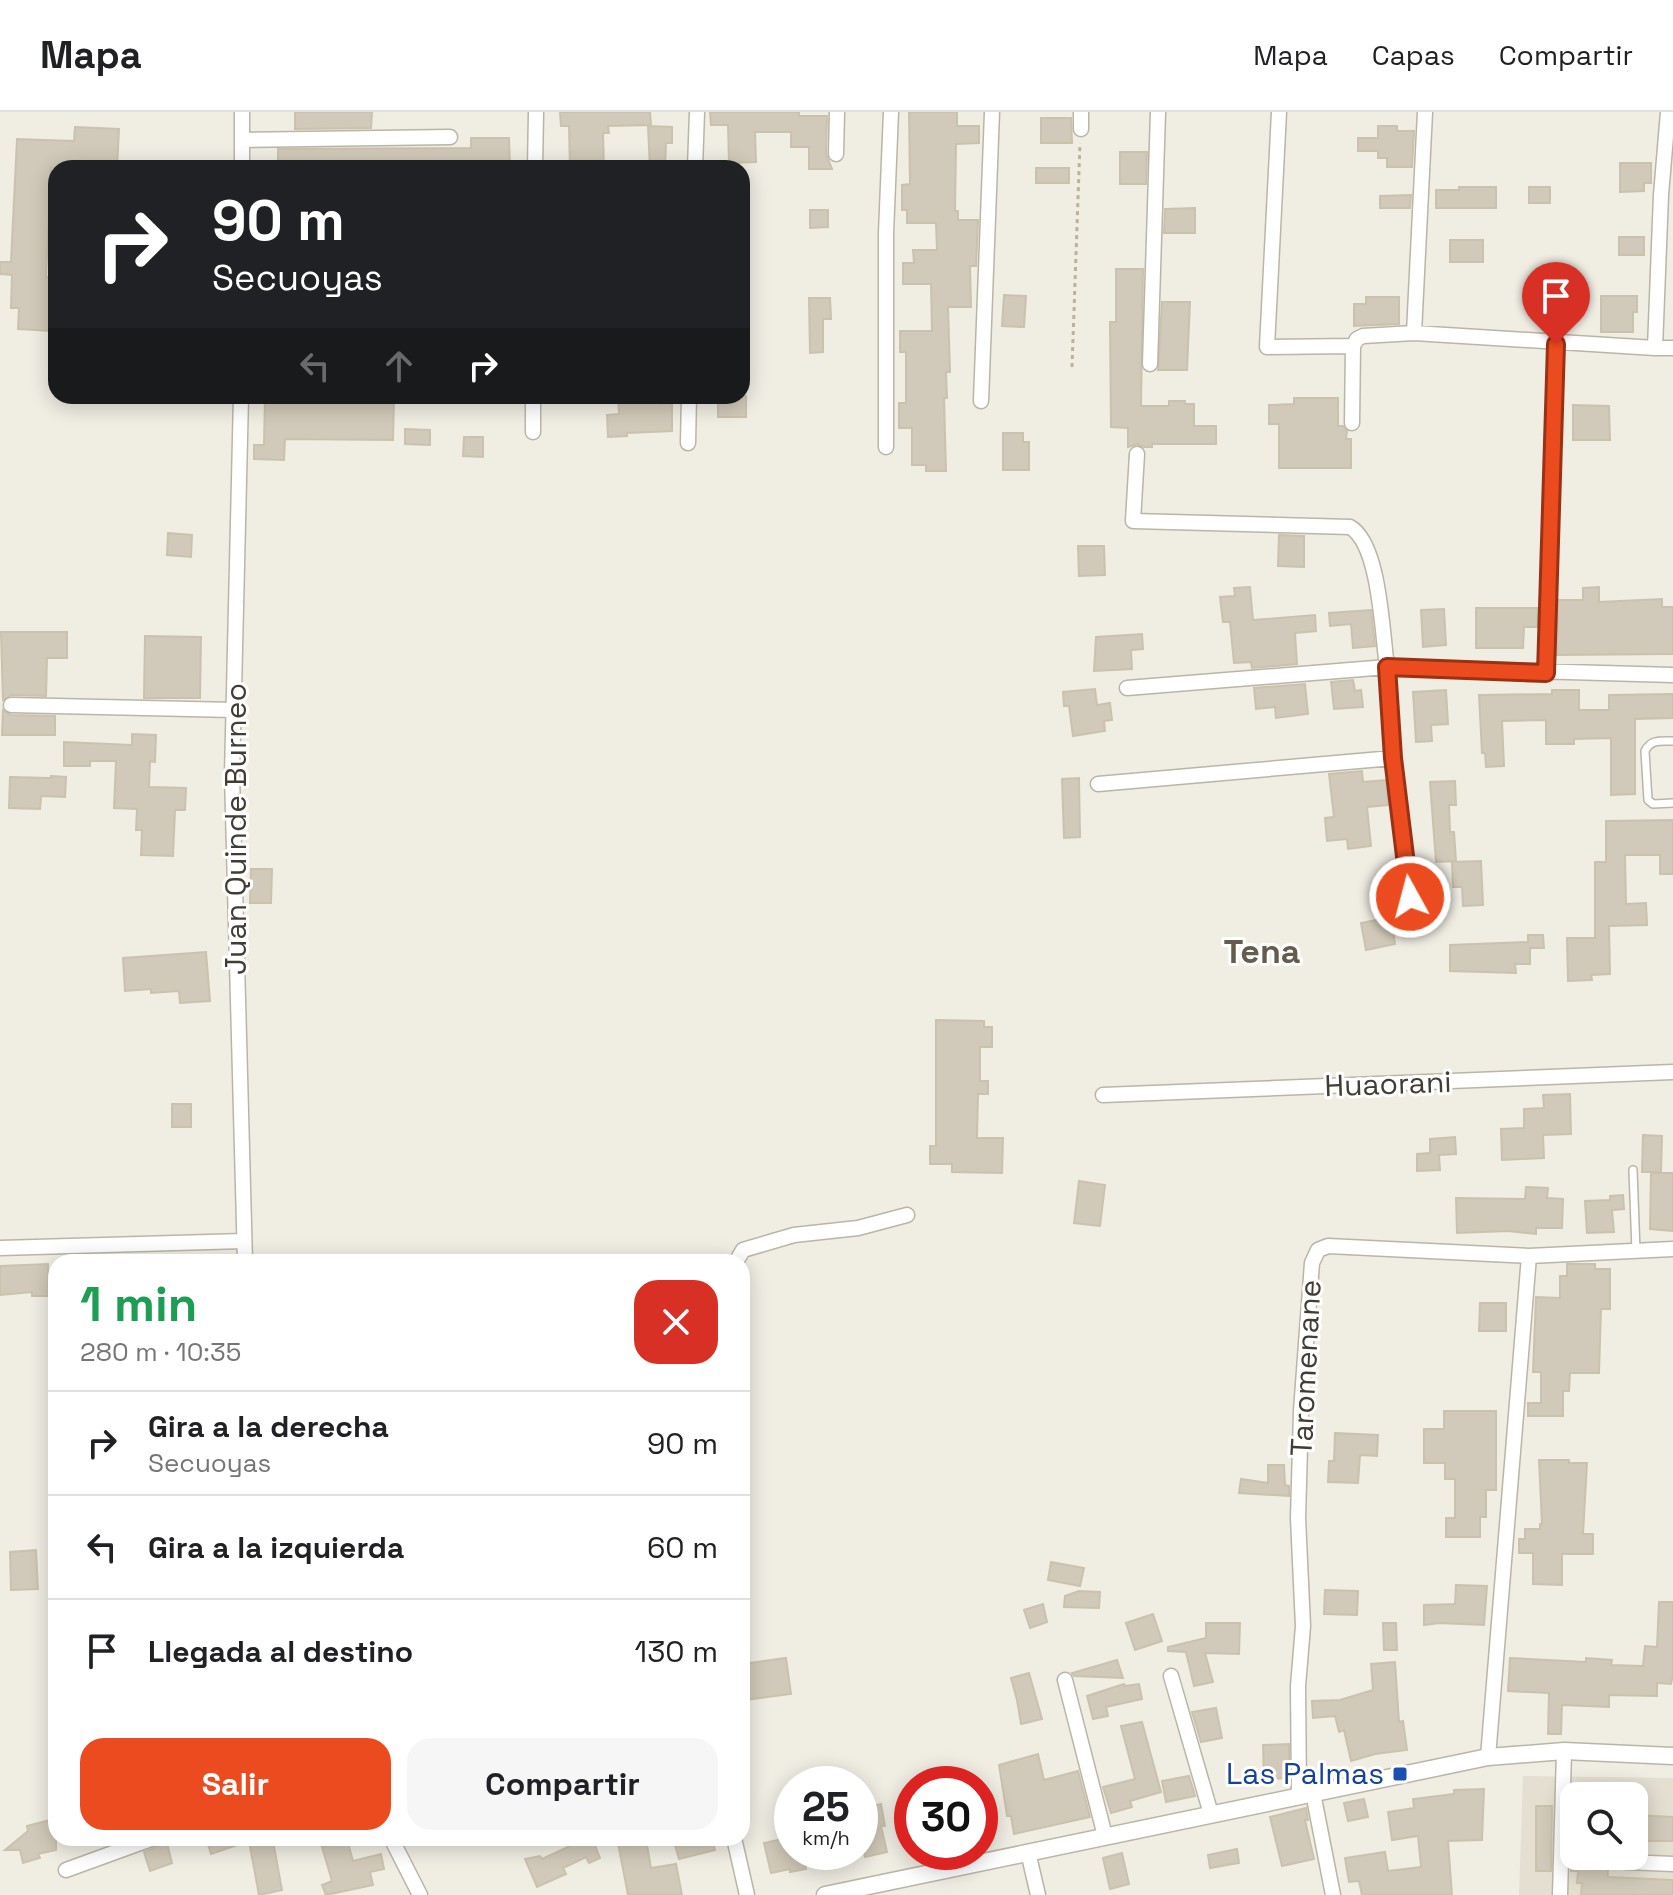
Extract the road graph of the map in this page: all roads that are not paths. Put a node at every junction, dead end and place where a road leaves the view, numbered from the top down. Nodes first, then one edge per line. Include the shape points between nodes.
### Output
1 (242, 112) edge
2 (536, 112) edge
3 (697, 112) edge
4 (837, 112) edge
5 (891, 112) edge
6 (992, 112) edge
7 (1081, 112) edge
8 (1158, 112) edge
9 (1279, 112) edge
10 (1425, 112) edge
11 (1668, 112) edge
12 (1081, 129) road end
13 (450, 137) dead end
14 (242, 140) junction
15 (836, 154) dead end
16 (242, 160) edge
17 (535, 160) edge
18 (695, 160) edge
19 (1414, 333) junction
20 (1556, 344) junction
21 (1353, 346) junction
22 (1655, 348) junction
23 (1673, 348) edge
24 (1150, 364) dead end
25 (981, 401) dead end
26 (241, 404) edge
27 (533, 404) edge
28 (689, 404) edge
29 (1352, 423) dead end
30 (533, 432) dead end
31 (688, 443) dead end
32 (886, 447) dead end
33 (1137, 454) dead end
34 (1387, 667) junction
35 (1546, 673) junction
36 (1673, 675) edge
37 (1127, 688) dead end
38 (11, 705) dead end
39 (234, 710) junction
40 (1673, 741) edge
41 (1393, 758) junction
42 (1098, 784) dead end
43 (1673, 803) edge
44 (1410, 897) dead end
45 (1673, 1072) edge
46 (1103, 1095) dead end
47 (1633, 1170) dead end
48 (907, 1215) dead end
49 (244, 1241) junction
50 (0, 1248) edge
51 (1673, 1249) edge
52 (1636, 1251) junction
53 (245, 1254) edge
54 (741, 1254) edge
55 (1529, 1256) junction
56 (1171, 1676) dead end
57 (1065, 1680) dead end
58 (1564, 1751) junction
59 (1673, 1756) edge
60 (1488, 1757) junction
61 (1306, 1794) junction
62 (1211, 1814) junction
63 (1105, 1836) junction
64 (132, 1846) edge
65 (395, 1846) edge
66 (736, 1846) edge
67 (1028, 1852) junction
68 (1648, 1863) edge
69 (1673, 1864) edge
70 (66, 1870) dead end
71 (420, 1895) edge
72 (747, 1895) edge
73 (825, 1895) edge
74 (1038, 1895) edge
75 (1333, 1895) edge
76 (1560, 1895) edge

1 - 14 street
2 - 17 street
3 - 18 street
4 - 15 street
5 - 32 street
6 - 25 street
7 - 12 street
8 - 24 street
9 - 21 street via 1267,347
10 - 19 street
11 - 22 street
13 - 14 street
14 - 16 street
19 - 20 street
19 - 21 street via 1363,336
20 - 22 street
20 - 35 street
21 - 29 street
22 - 23 street
26 - 39 street, Juan Quinde Burneo
27 - 30 street
28 - 31 street
33 - 34 street via 1133,521 1356,531 1374,566
34 - 35 street
34 - 37 street
34 - 41 street
35 - 36 street
38 - 39 street
39 - 49 street, Juan Quinde Burneo
40 - 43 lane via 1648,744 1645,751 1648,800
41 - 42 street
41 - 44 street
45 - 46 street, Huaorani
47 - 52 lane
48 - 54 street via 858,1228 794,1235
49 - 50 street
49 - 53 street, Juan Quinde Burneo
51 - 52 street, Taromenane
52 - 55 street, Taromenane
55 - 60 street
55 - 61 street, Taromenane via 1328,1246 1318,1250 1312,1263 1298,1518 1303,1626 1298,1686
56 - 62 street
57 - 63 street
58 - 59 street
58 - 60 street
58 - 76 street
60 - 61 street
61 - 62 street
61 - 75 street, Taromenane
62 - 63 street
63 - 67 street
64 - 70 street
65 - 71 street
66 - 72 street
67 - 73 street
67 - 74 street
68 - 69 street

